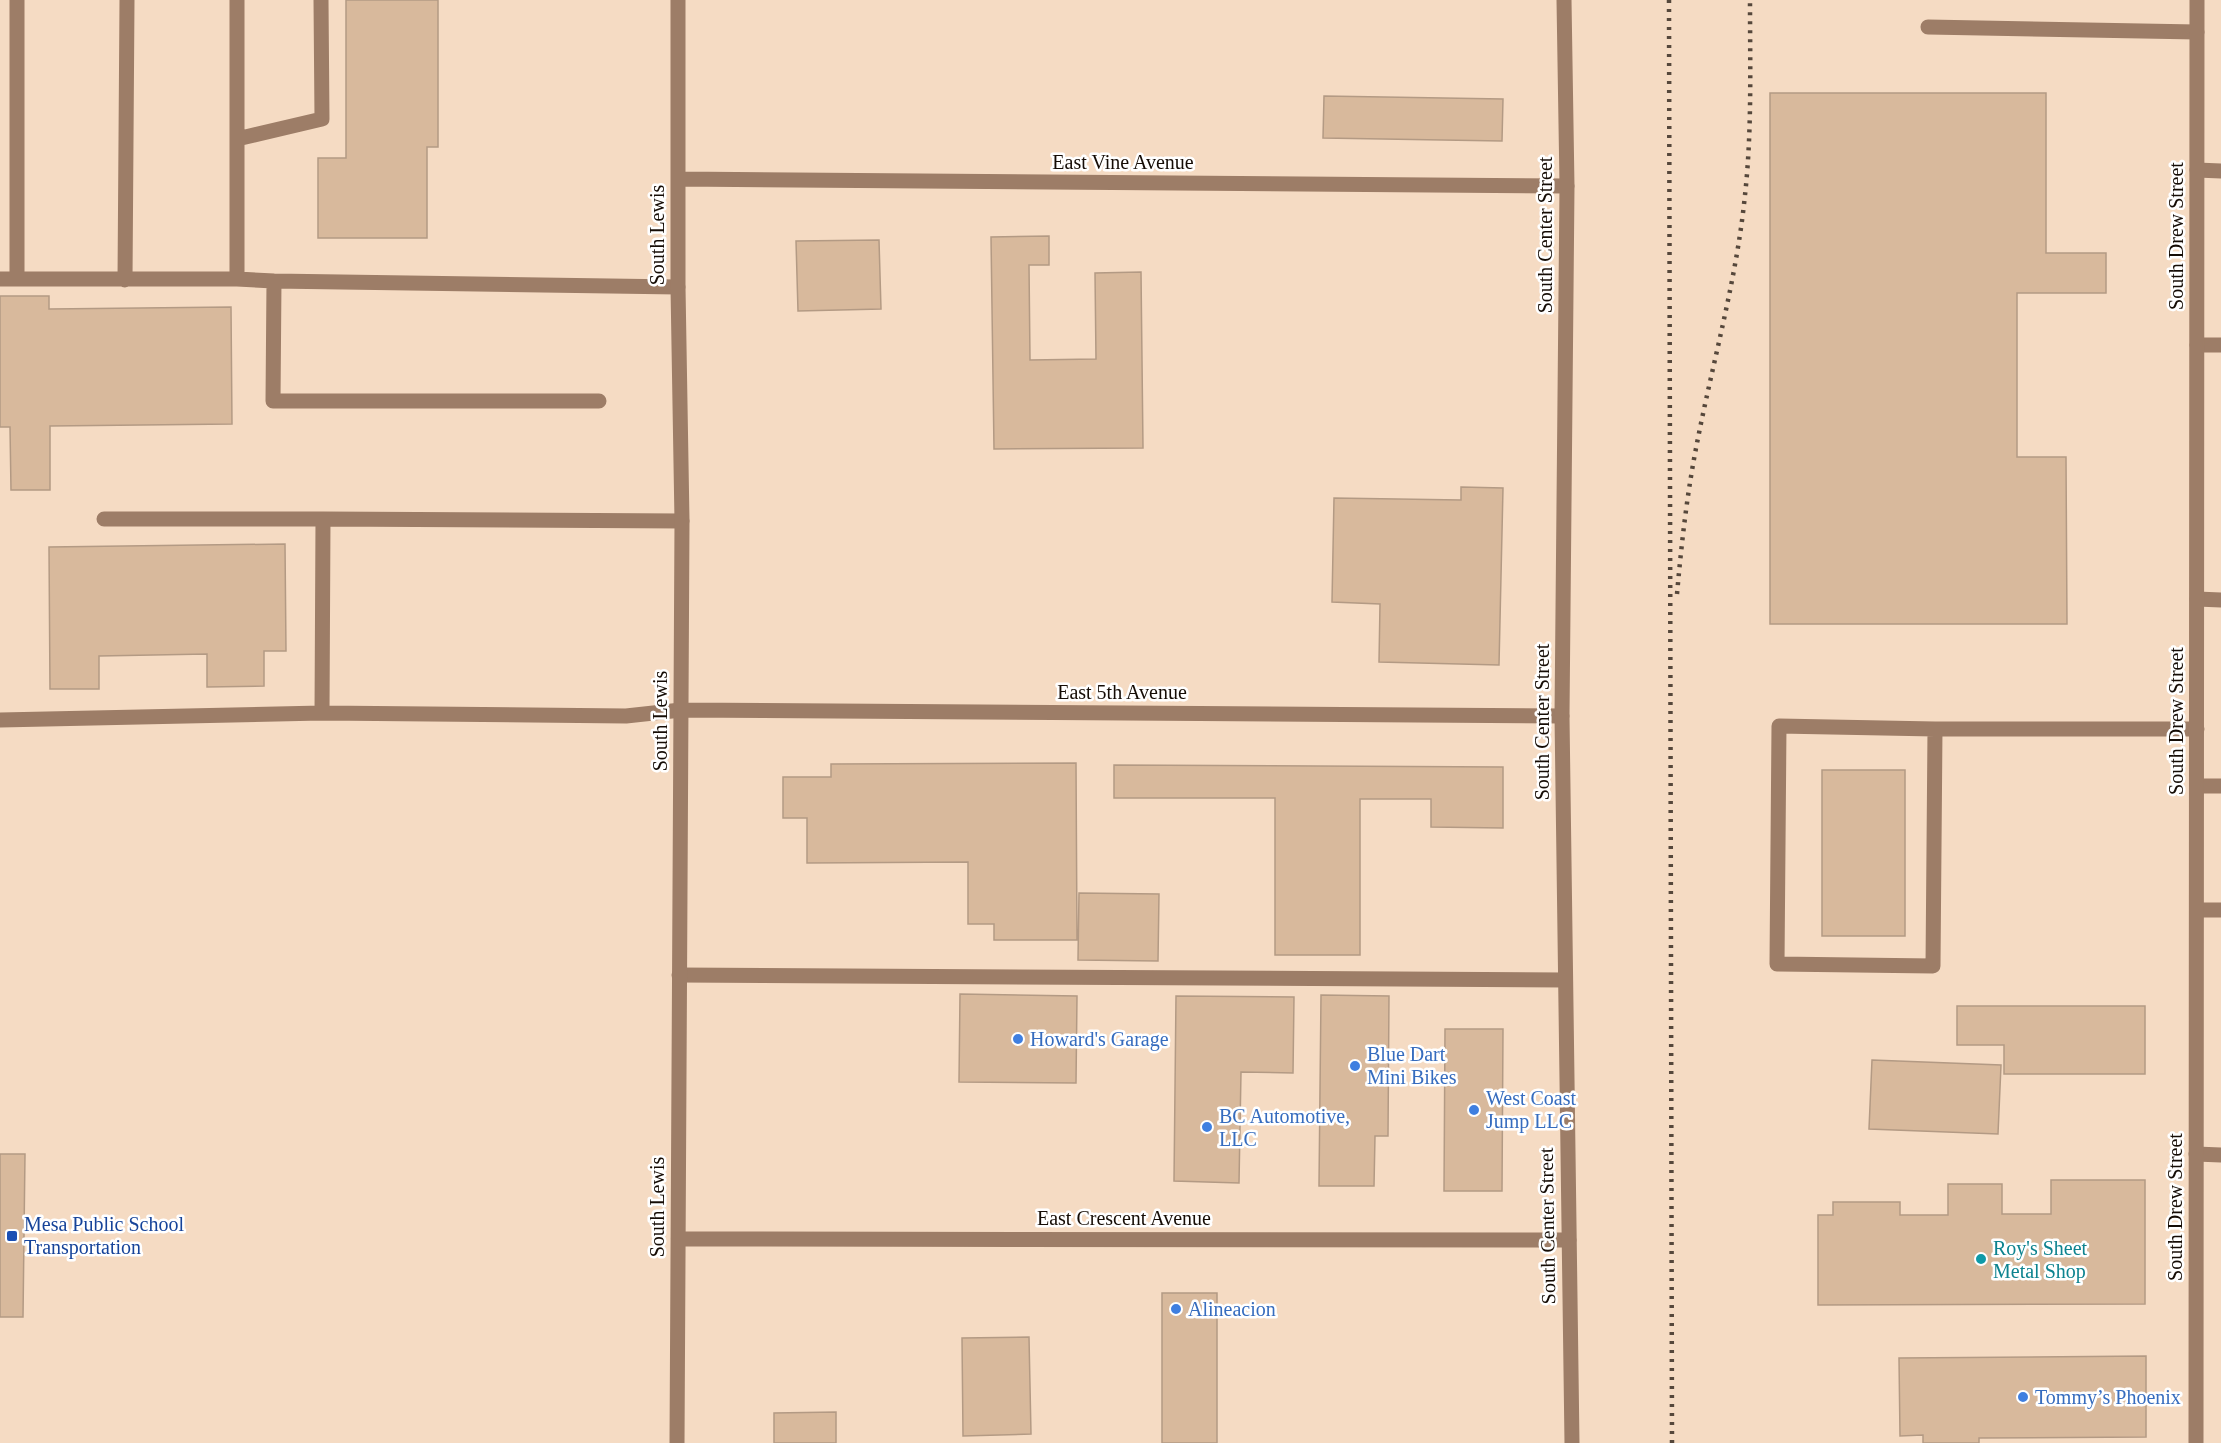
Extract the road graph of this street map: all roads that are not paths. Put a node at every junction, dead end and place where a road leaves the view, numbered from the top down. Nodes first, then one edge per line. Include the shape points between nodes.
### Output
1 (17, 0) edge
2 (127, 0) edge
3 (237, 0) edge
4 (321, 0) edge
5 (678, 0) edge
6 (1564, 0) edge
7 (2198, 0) edge
8 (1928, 27) dead end
9 (2197, 32) junction
10 (237, 139) junction
11 (2197, 170) junction
12 (2221, 171) edge
13 (679, 179) junction
14 (1567, 186) junction
15 (0, 279) edge
16 (17, 279) junction
17 (237, 279) junction
18 (125, 280) junction
19 (274, 281) junction
20 (678, 287) junction
21 (2197, 345) junction
22 (2221, 345) edge
23 (599, 401) dead end
24 (104, 519) dead end
25 (323, 519) junction
26 (682, 521) junction
27 (2197, 599) junction
28 (2221, 600) edge
29 (681, 710) junction
30 (322, 713) junction
31 (1562, 716) junction
32 (0, 720) edge
33 (1935, 729) junction
34 (2197, 729) junction
35 (2197, 786) junction
36 (2221, 786) edge
37 (2197, 910) junction
38 (2221, 910) edge
39 (679, 975) junction
40 (1564, 980) junction
41 (2196, 1154) junction
42 (2221, 1155) edge
43 (678, 1239) junction
44 (1569, 1240) junction
45 (677, 1443) edge
46 (1572, 1443) edge
47 (2196, 1443) edge

1 - 16 street
2 - 18 street
3 - 10 street
4 - 10 street via 322,119
5 - 13 street, South Lewis
6 - 14 street, South Center Street
7 - 9 street, South Drew Street
8 - 9 street
9 - 11 street, South Drew Street
10 - 17 street
11 - 12 street
11 - 21 street, South Drew Street
13 - 14 street, East Vine Avenue
13 - 20 street, South Lewis
14 - 31 street, South Center Street
15 - 16 street
16 - 18 street
17 - 18 street
17 - 19 street
19 - 20 street
19 - 23 street via 273,401
20 - 26 street, South Lewis
21 - 22 street
21 - 27 street, South Drew Street
24 - 25 street
25 - 26 street
25 - 30 street
26 - 29 street, South Lewis
27 - 28 street
27 - 34 street, South Drew Street
29 - 30 street, East 5th Avenue via 626,716
29 - 31 street, East 5th Avenue
29 - 39 street, South Lewis
30 - 32 street, East 5th Avenue
31 - 40 street, South Center Street
33 - 33 street via 1779,726 1777,964 1933,966
33 - 34 street
34 - 35 street, South Drew Street
35 - 36 street
35 - 37 street, South Drew Street
37 - 38 street
37 - 41 street, South Drew Street
39 - 40 street
39 - 43 street, South Lewis
40 - 44 street, South Center Street
41 - 42 street
41 - 47 street, South Drew Street
43 - 44 street, East Crescent Avenue
43 - 45 street, South Lewis
44 - 46 street, South Center Street

